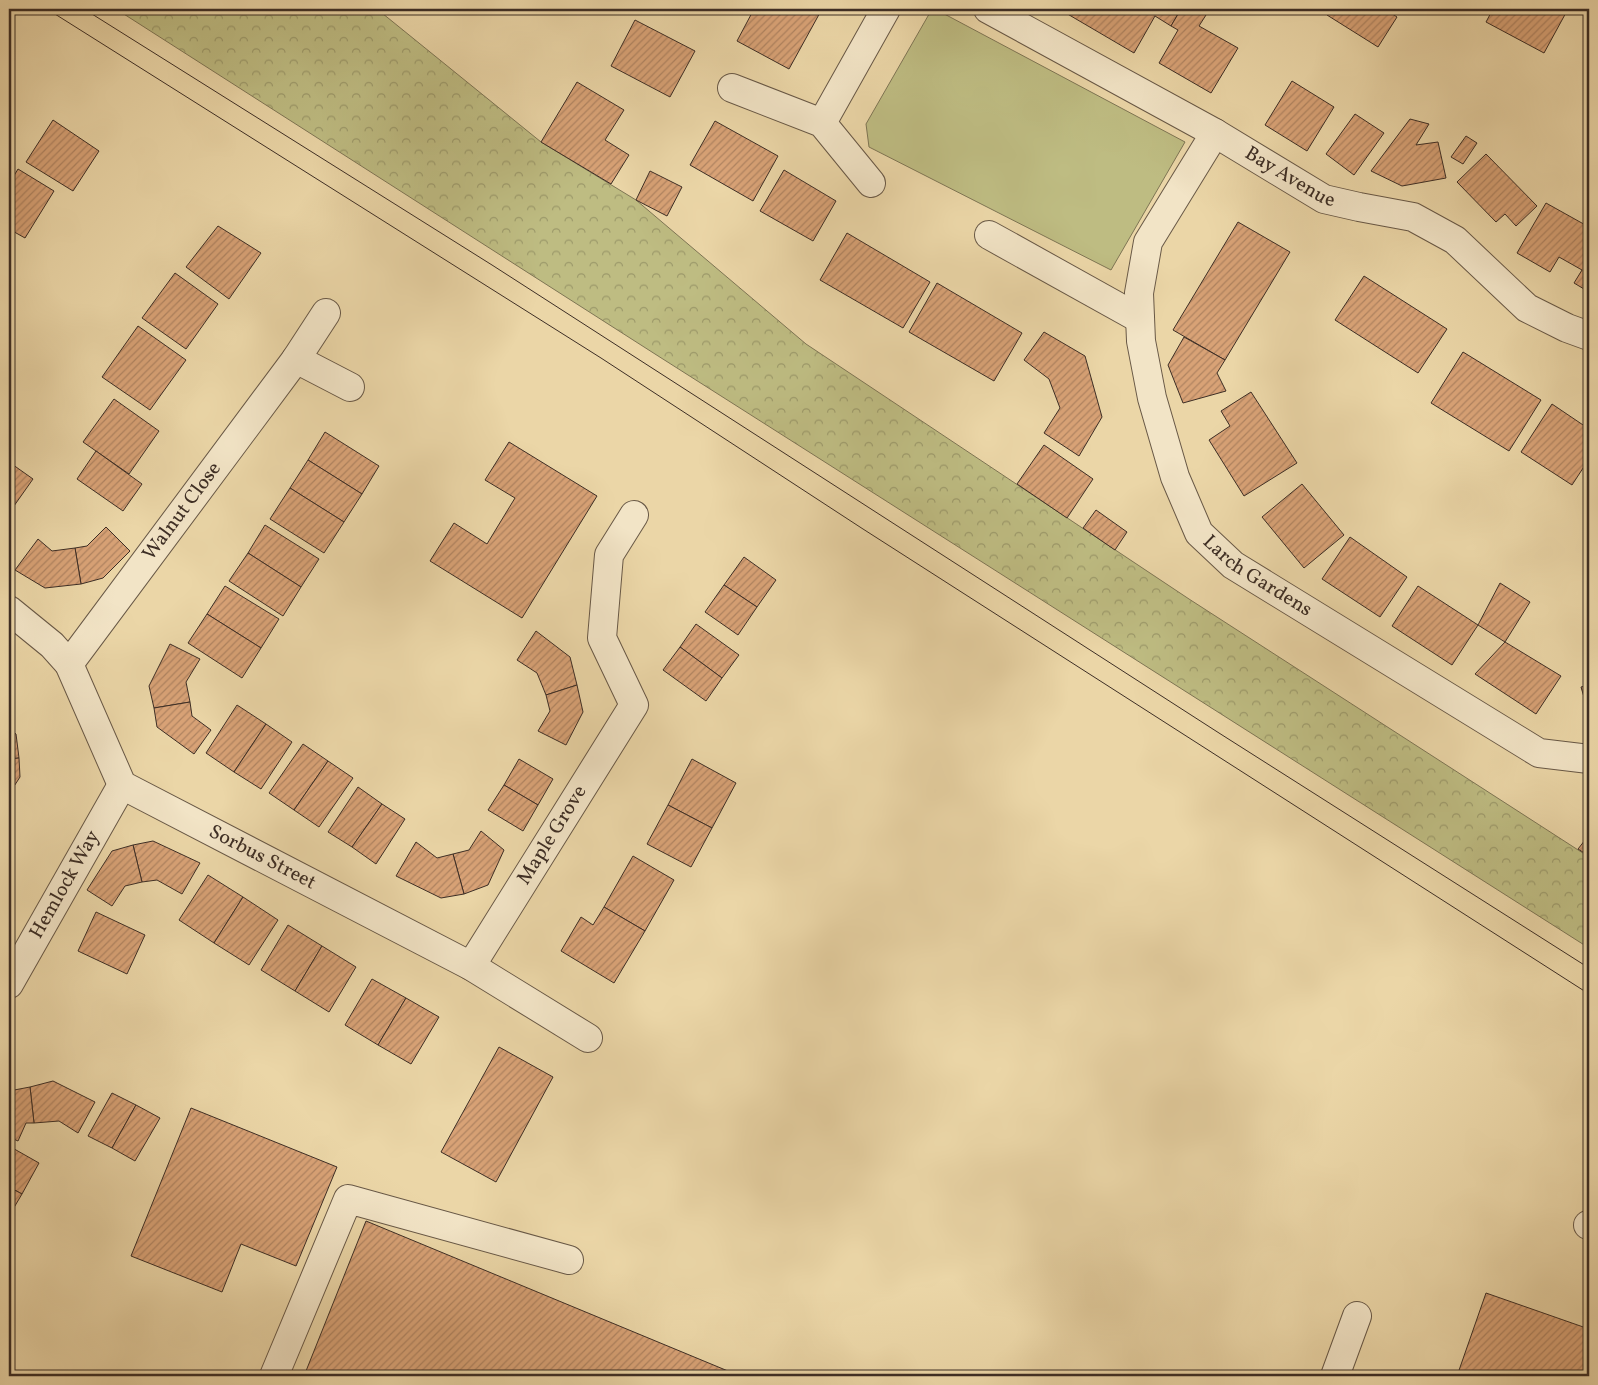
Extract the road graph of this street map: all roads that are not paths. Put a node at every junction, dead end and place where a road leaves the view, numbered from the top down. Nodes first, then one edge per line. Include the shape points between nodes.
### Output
1 (886, 9) edge
2 (988, 9) edge
3 (732, 88) dead end
4 (822, 122) junction
5 (1215, 133) junction
6 (871, 183) dead end
7 (988, 235) dead end
8 (326, 313) dead end
9 (1140, 319) junction
10 (1589, 336) edge
11 (296, 359) junction
12 (350, 387) dead end
13 (634, 515) dead end
14 (9, 610) edge
15 (69, 664) junction
16 (1589, 759) edge
17 (122, 785) junction
18 (471, 966) junction
19 (9, 984) edge
20 (588, 1038) dead end
21 (569, 1260) dead end
22 (1357, 1316) dead end
23 (274, 1376) edge
24 (1335, 1376) edge

1 - 4 street
2 - 5 street, Bay Avenue
3 - 4 street
4 - 6 street
5 - 9 street, Larch Gardens via 1148,242 1139,293
5 - 10 street, Bay Avenue via 1324,199 1413,218 1455,240 1527,308
7 - 9 street
8 - 11 street, Walnut Close
9 - 16 street, Larch Gardens via 1152,398 1175,477 1198,532 1233,566 1539,753
11 - 12 street
11 - 15 street, Walnut Close
13 - 18 street, Maple Grove via 610,555 602,638 634,705
14 - 15 street via 52,645
15 - 17 street
17 - 18 street, Sorbus Street
17 - 19 street, Hemlock Way
18 - 20 street, Sorbus Street
21 - 23 street via 348,1199
22 - 24 street

